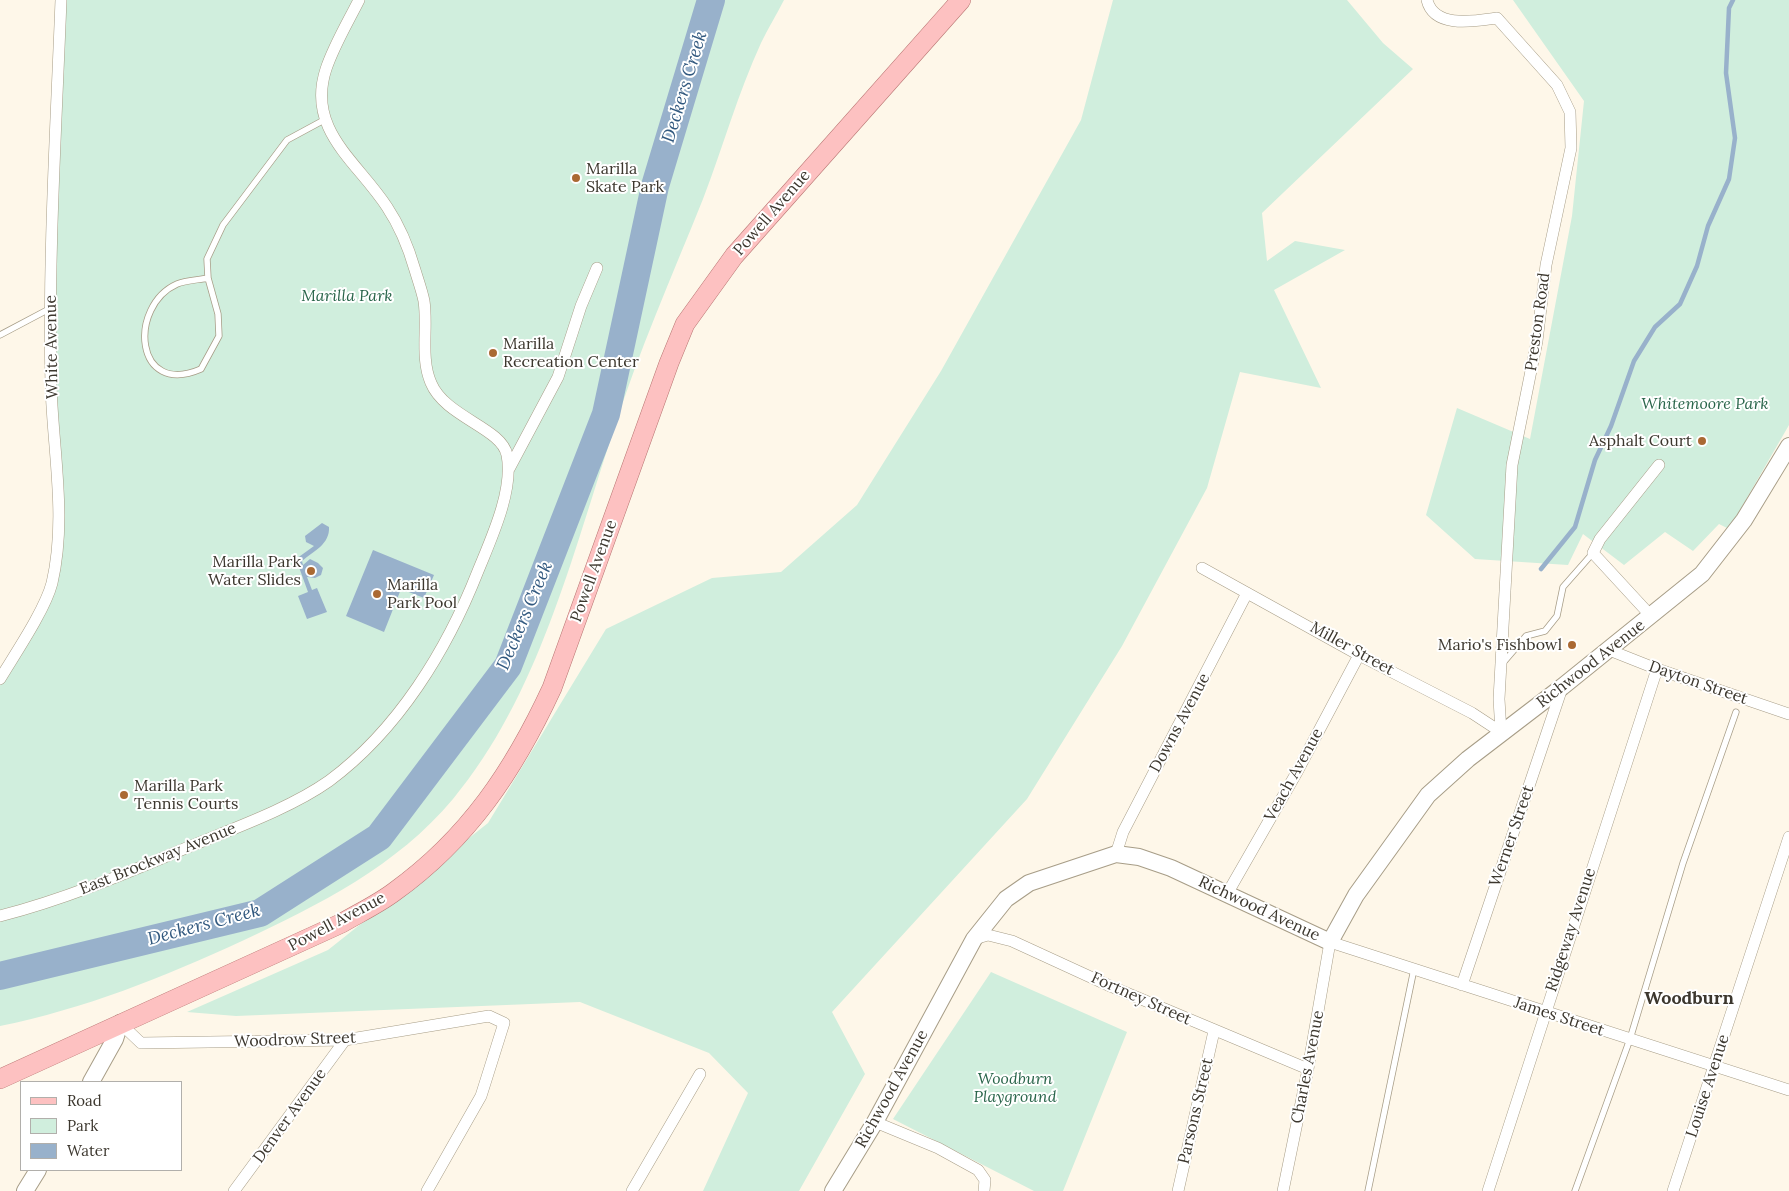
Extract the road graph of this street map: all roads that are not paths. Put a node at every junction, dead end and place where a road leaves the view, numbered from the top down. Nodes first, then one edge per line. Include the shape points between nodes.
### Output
1 (61, 0) edge
2 (359, 0) edge
3 (961, 0) edge
4 (1426, 0) edge
5 (324, 120) junction
6 (597, 268) dead end
7 (208, 278) junction
8 (51, 308) junction
9 (0, 335) edge
10 (1789, 446) edge
11 (1659, 464) dead end
12 (509, 471) junction
13 (1593, 553) junction
14 (1202, 568) dead end
15 (1247, 593) junction
16 (1651, 616) junction
17 (1609, 650) junction
18 (1359, 655) junction
19 (1501, 665) junction
20 (1657, 669) junction
21 (0, 679) edge
22 (1562, 687) junction
23 (1736, 712) dead end
24 (1789, 714) edge
25 (1501, 732) junction
26 (1789, 838) edge
27 (1116, 854) junction
28 (1227, 894) junction
29 (0, 916) edge
30 (974, 939) junction
31 (1330, 942) junction
32 (1414, 969) junction
33 (1462, 985) junction
34 (1544, 1012) junction
35 (120, 1023) junction
36 (1214, 1031) junction
37 (1630, 1039) junction
38 (345, 1040) junction
39 (1714, 1066) junction
40 (1308, 1069) junction
41 (700, 1074) dead end
42 (0, 1079) edge
43 (92, 1081) edge
44 (1789, 1090) edge
45 (875, 1122) junction
46 (37, 1171) edge
47 (985, 1186) edge
48 (25, 1191) edge
49 (234, 1191) edge
50 (427, 1191) edge
51 (632, 1191) edge
52 (834, 1191) edge
53 (1178, 1191) edge
54 (1283, 1191) edge
55 (1368, 1191) edge
56 (1488, 1191) edge
57 (1575, 1191) edge
58 (1673, 1191) edge

1 - 8 street, White Avenue
2 - 5 street, East Brockway Avenue via 325,71 322,93
3 - 35 main road, Powell Avenue via 734,256 685,324 668,363 552,688 529,738 488,802 438,857 394,893 342,923
4 - 19 street, Preston Road via 1436,14 1459,23 1497,18 1557,85 1570,112 1571,148 1546,265 1537,341 1512,465
5 - 7 lane via 287,140 223,225 207,260
5 - 12 street, East Brockway Avenue via 334,141 388,209 415,268 424,301 430,382 456,413 497,439 507,451
6 - 12 street via 558,377
7 - 7 lane via 218,314 219,336 201,369 176,376 161,372 148,360 144,330 155,300 177,284
8 - 9 lane
8 - 21 street, White Avenue via 58,487 57,553 52,585 33,625
10 - 16 street, Richwood Avenue via 1744,520 1702,574
11 - 13 street
12 - 29 street, East Brockway Avenue via 489,544 451,635 394,718 362,753 327,782 291,802 106,882 34,908
13 - 16 street
13 - 19 lane via 1563,587 1557,616 1545,631 1526,636
14 - 15 street, Miller Street
15 - 18 street, Miller Street
15 - 27 street, Downs Avenue via 1123,832
16 - 17 street, Richwood Avenue
17 - 20 street, Dayton Street
17 - 22 street, Richwood Avenue
18 - 25 street, Miller Street via 1472,713
18 - 28 street, Veach Avenue
19 - 25 street, Preston Road
20 - 24 street, Dayton Street
20 - 34 street, Ridgeway Avenue
22 - 25 street, Richwood Avenue
22 - 33 street, Werner Street
23 - 37 lane via 1683,864
25 - 31 street, Richwood Avenue via 1428,795 1356,895
26 - 39 street, Louise Avenue
27 - 28 street, Richwood Avenue via 1139,857 1171,868
27 - 30 street, Richwood Avenue via 1030,883 1006,899
28 - 31 street, Richwood Avenue
30 - 36 street, Fortney Street via 988,935 1012,941
30 - 45 street, Richwood Avenue
31 - 32 street, James Street
31 - 40 street, Charles Avenue
32 - 33 street, James Street
32 - 55 lane
33 - 34 street, James Street
34 - 37 street, James Street
34 - 56 street, Ridgeway Avenue
35 - 38 street, Woodrow Street via 141,1043
35 - 42 main road, Powell Avenue
35 - 43 street via 115,1039
36 - 40 street, Fortney Street
36 - 53 street, Parsons Street
37 - 39 street, James Street
37 - 57 lane
38 - 49 street, Denver Avenue
38 - 50 street, Woodrow Street via 489,1016 504,1023 480,1096
39 - 44 street, James Street
39 - 58 street, Louise Avenue
40 - 54 street, Charles Avenue
41 - 51 street
45 - 47 street via 938,1148 978,1170
45 - 52 street, Richwood Avenue
46 - 48 street

